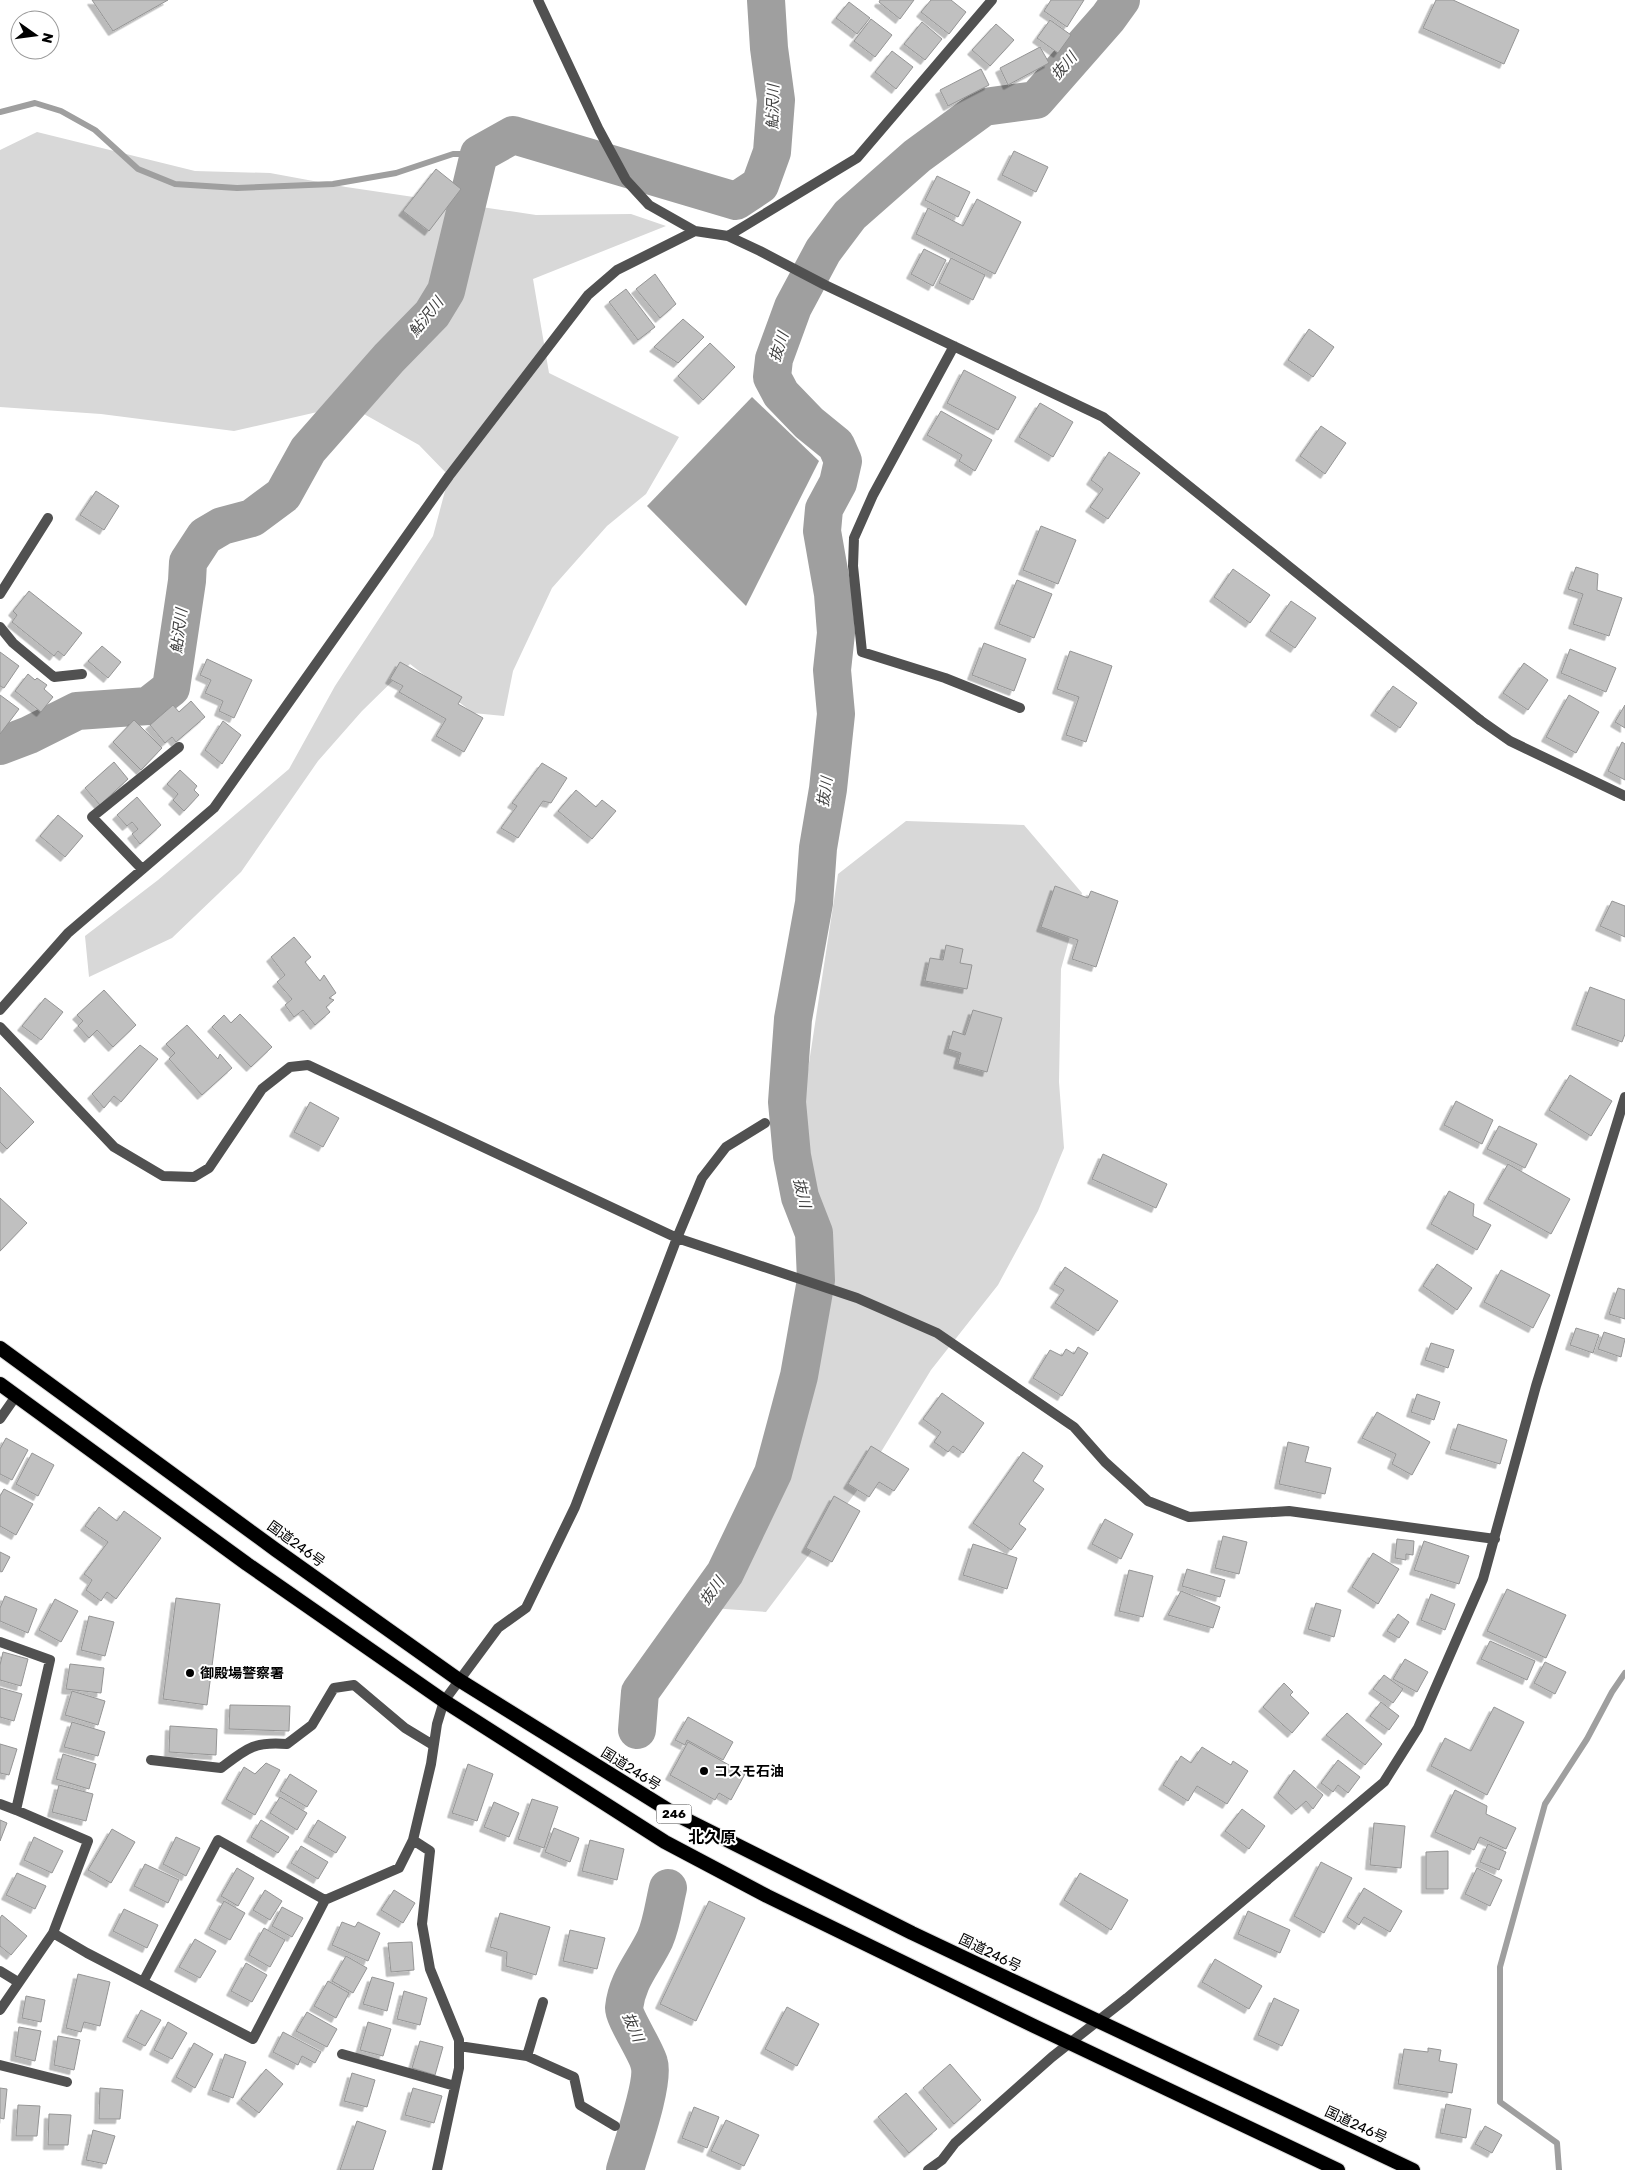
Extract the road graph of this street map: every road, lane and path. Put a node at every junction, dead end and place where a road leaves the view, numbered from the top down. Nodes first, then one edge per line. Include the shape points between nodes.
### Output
1 (538, 0) edge
2 (992, 0) edge
3 (695, 231) junction
4 (728, 236) junction
5 (954, 346) junction
6 (48, 518) dead end
7 (0, 594) edge
8 (0, 627) edge
9 (82, 674) dead end
10 (1020, 708) dead end
11 (179, 747) dead end
12 (1625, 796) edge
13 (142, 869) junction
14 (0, 1010) edge
15 (0, 1027) edge
16 (1625, 1097) edge
17 (765, 1124) dead end
18 (677, 1238) junction
19 (0, 1348) edge
20 (0, 1384) edge
21 (16, 1396) junction
22 (0, 1419) edge
23 (1495, 1539) junction
24 (0, 1642) edge
25 (459, 1680) junction
26 (444, 1702) junction
27 (433, 1745) junction
28 (151, 1760) dead end
29 (0, 1804) edge
30 (16, 1810) junction
31 (413, 1840) junction
32 (325, 1900) junction
33 (52, 1933) junction
34 (0, 1971) edge
35 (18, 1982) junction
36 (143, 1982) junction
37 (543, 2002) dead end
38 (0, 2010) edge
39 (1098, 2021) junction
40 (1070, 2042) junction
41 (459, 2046) junction
42 (342, 2054) dead end
43 (527, 2056) junction
44 (0, 2065) edge
45 (67, 2082) dead end
46 (455, 2086) junction
47 (615, 2126) dead end
48 (942, 2165) edge
49 (438, 2170) edge
50 (928, 2170) edge
51 (1338, 2170) edge
52 (1412, 2170) edge

1 - 3 street via 626,180 648,205
2 - 4 street via 856,158
3 - 4 street
3 - 13 street via 617,270 588,295 449,476 214,808
4 - 5 street
5 - 10 street via 873,495 854,538 853,566 862,652 945,678
5 - 12 street via 1103,417 1480,720 1510,741
6 - 7 street
8 - 9 street via 13,643 54,677
11 - 13 street via 92,817
13 - 14 street via 68,933
15 - 18 street via 114,1147 163,1176 194,1178 209,1168 262,1089 290,1067 308,1064
16 - 23 street via 1536,1386
17 - 18 street via 726,1147 702,1178
18 - 23 street via 857,1298 937,1333 1074,1427 1105,1462 1148,1501 1189,1517 1289,1511
18 - 25 street via 575,1507 526,1608 498,1628
19 - 25 highway, 国道246号 / 246
20 - 21 highway, 246
21 - 22 street
21 - 26 highway, 246
23 - 39 street via 1483,1579 1418,1728 1384,1782
24 - 30 street via 50,1660
25 - 26 street
25 - 39 highway, 国道246号 / 246 via 673,1813
26 - 27 street
26 - 40 highway, 246 via 665,1842 767,1896
27 - 28 street via 405,1728 354,1685 334,1688 312,1725 287,1744 267,1742 244,1750 221,1768
27 - 31 street
29 - 30 street
30 - 33 street via 88,1841
31 - 32 street via 399,1868
31 - 41 street via 430,1851 422,1924 430,1969
32 - 36 street via 253,2039
32 - 36 street via 218,1840
33 - 35 street
33 - 36 street
34 - 35 street
35 - 38 street
37 - 43 street
39 - 40 street
39 - 52 highway, 国道246号 / 246
40 - 48 street via 955,2143
40 - 51 highway, 246
41 - 43 street
41 - 46 street
42 - 46 street
43 - 47 street via 574,2077 580,2105
44 - 45 street
46 - 49 street
48 - 50 street

